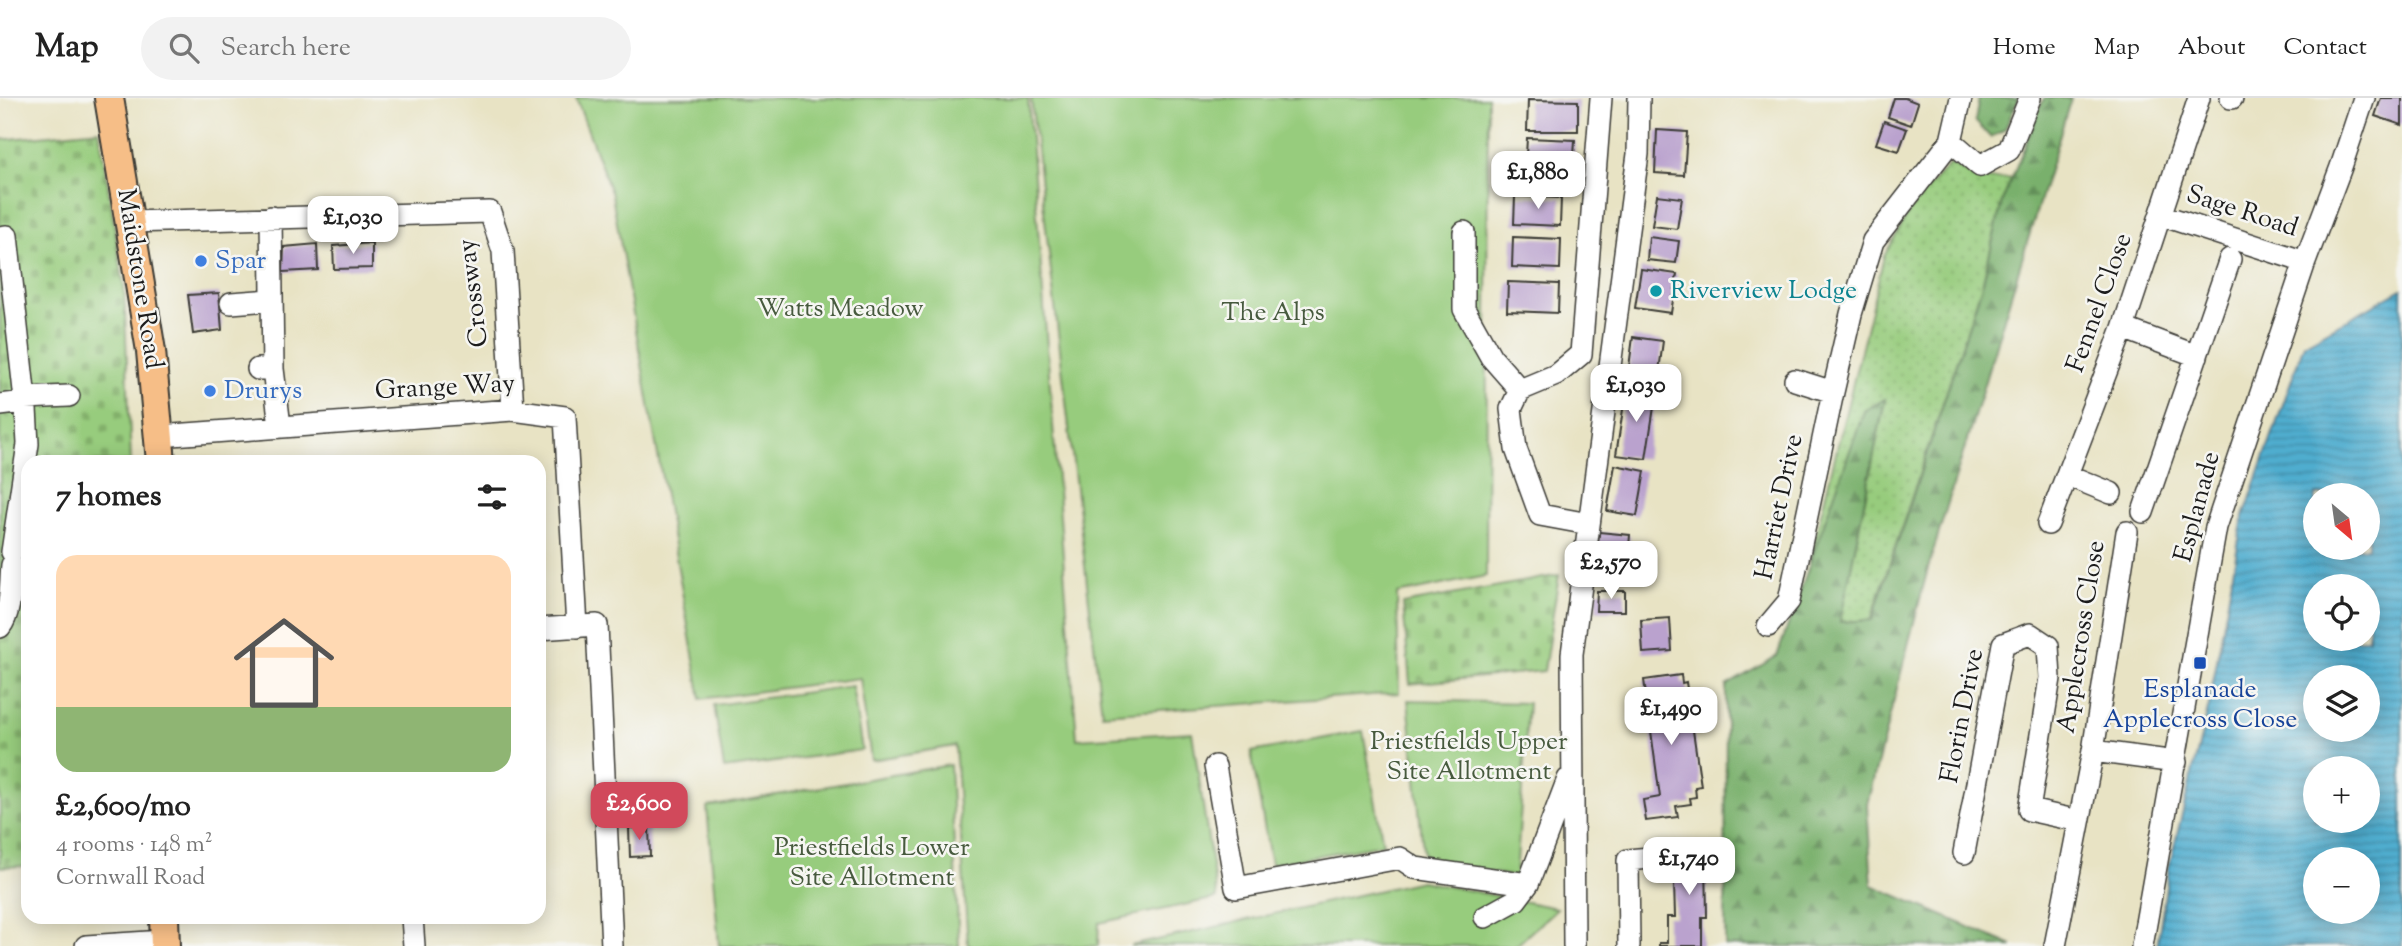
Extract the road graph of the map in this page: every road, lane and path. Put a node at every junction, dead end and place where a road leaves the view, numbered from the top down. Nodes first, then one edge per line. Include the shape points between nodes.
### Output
1 (109, 98) edge
2 (1601, 98) edge
3 (1639, 98) edge
4 (1961, 98) edge
5 (2030, 98) edge
6 (2199, 98) edge
7 (2364, 98) edge
8 (1951, 141) junction
9 (2161, 215) junction
10 (271, 217) junction
11 (130, 222) junction
12 (1464, 232) dead end
13 (0, 237) edge
14 (2230, 259) dead end
15 (2305, 262) junction
16 (271, 300) junction
17 (231, 303) dead end
18 (2123, 328) junction
19 (2197, 356) junction
20 (1795, 380) dead end
21 (1520, 390) junction
22 (1833, 392) junction
23 (69, 396) dead end
24 (25, 400) junction
25 (0, 405) edge
26 (513, 410) junction
27 (280, 426) junction
28 (160, 449) edge
29 (27, 455) edge
30 (2067, 475) junction
31 (2111, 492) dead end
32 (21, 497) edge
33 (2143, 512) dead end
34 (1589, 524) junction
35 (2048, 524) dead end
36 (2127, 532) dead end
37 (13, 558) edge
38 (587, 626) junction
39 (1768, 626) dead end
40 (0, 627) edge
41 (546, 629) edge
42 (2093, 751) junction
43 (2176, 762) junction
44 (1215, 766) dead end
45 (1573, 767) junction
46 (2078, 821) junction
47 (1964, 853) dead end
48 (1650, 858) dead end
49 (1528, 884) junction
50 (1485, 917) dead end
51 (412, 924) edge
52 (164, 935) edge
53 (86, 946) edge
54 (414, 946) edge
55 (612, 946) edge
56 (1574, 946) edge
57 (1629, 946) edge
58 (2056, 946) edge
59 (2142, 946) edge

1 - 11 main road, Maidstone Road
2 - 21 street via 1581,354 1556,375
3 - 34 street via 1638,154
4 - 8 street, Harriet Drive
5 - 8 street via 2009,150 1980,166
6 - 9 street, Fennel Close
7 - 15 street, Esplanade
8 - 22 street, Harriet Drive via 1873,241
9 - 15 street, Sage Road
9 - 18 street, Fennel Close
10 - 11 street
10 - 16 street
10 - 26 street, Crossway via 491,212 503,251
11 - 28 main road, Maidstone Road via 152,351
12 - 21 street via 1464,309 1491,357
13 - 24 street via 7,236
14 - 19 street
15 - 43 street, Esplanade via 2216,527
16 - 17 street
16 - 27 street via 265,369
18 - 19 street
18 - 30 street, Fennel Close
19 - 33 street
20 - 22 street
21 - 34 street via 1511,409 1516,449 1540,515
22 - 39 street, Harriet Drive via 1789,601
23 - 24 street
24 - 25 street
24 - 29 street
26 - 27 street, Grange Way
26 - 38 street, Grange Way via 565,417
27 - 28 street, Grange Way
30 - 31 street
30 - 35 street, Fennel Close
32 - 37 street
34 - 45 street via 1572,654
36 - 42 street, Applecross Close
37 - 40 street via 5,621
38 - 41 street
38 - 55 street
42 - 43 street, Applecross Close
42 - 46 street, Applecross Close
43 - 59 street, Esplanade
44 - 49 street via 1236,888 1400,858 1416,868
45 - 49 street
45 - 56 street
46 - 47 street, Florin Drive via 2029,810 2050,678 2048,646 2030,634 2003,644
46 - 58 street, Applecross Close
48 - 57 street via 1628,860
49 - 50 street via 1516,900
51 - 54 street
52 - 53 street

